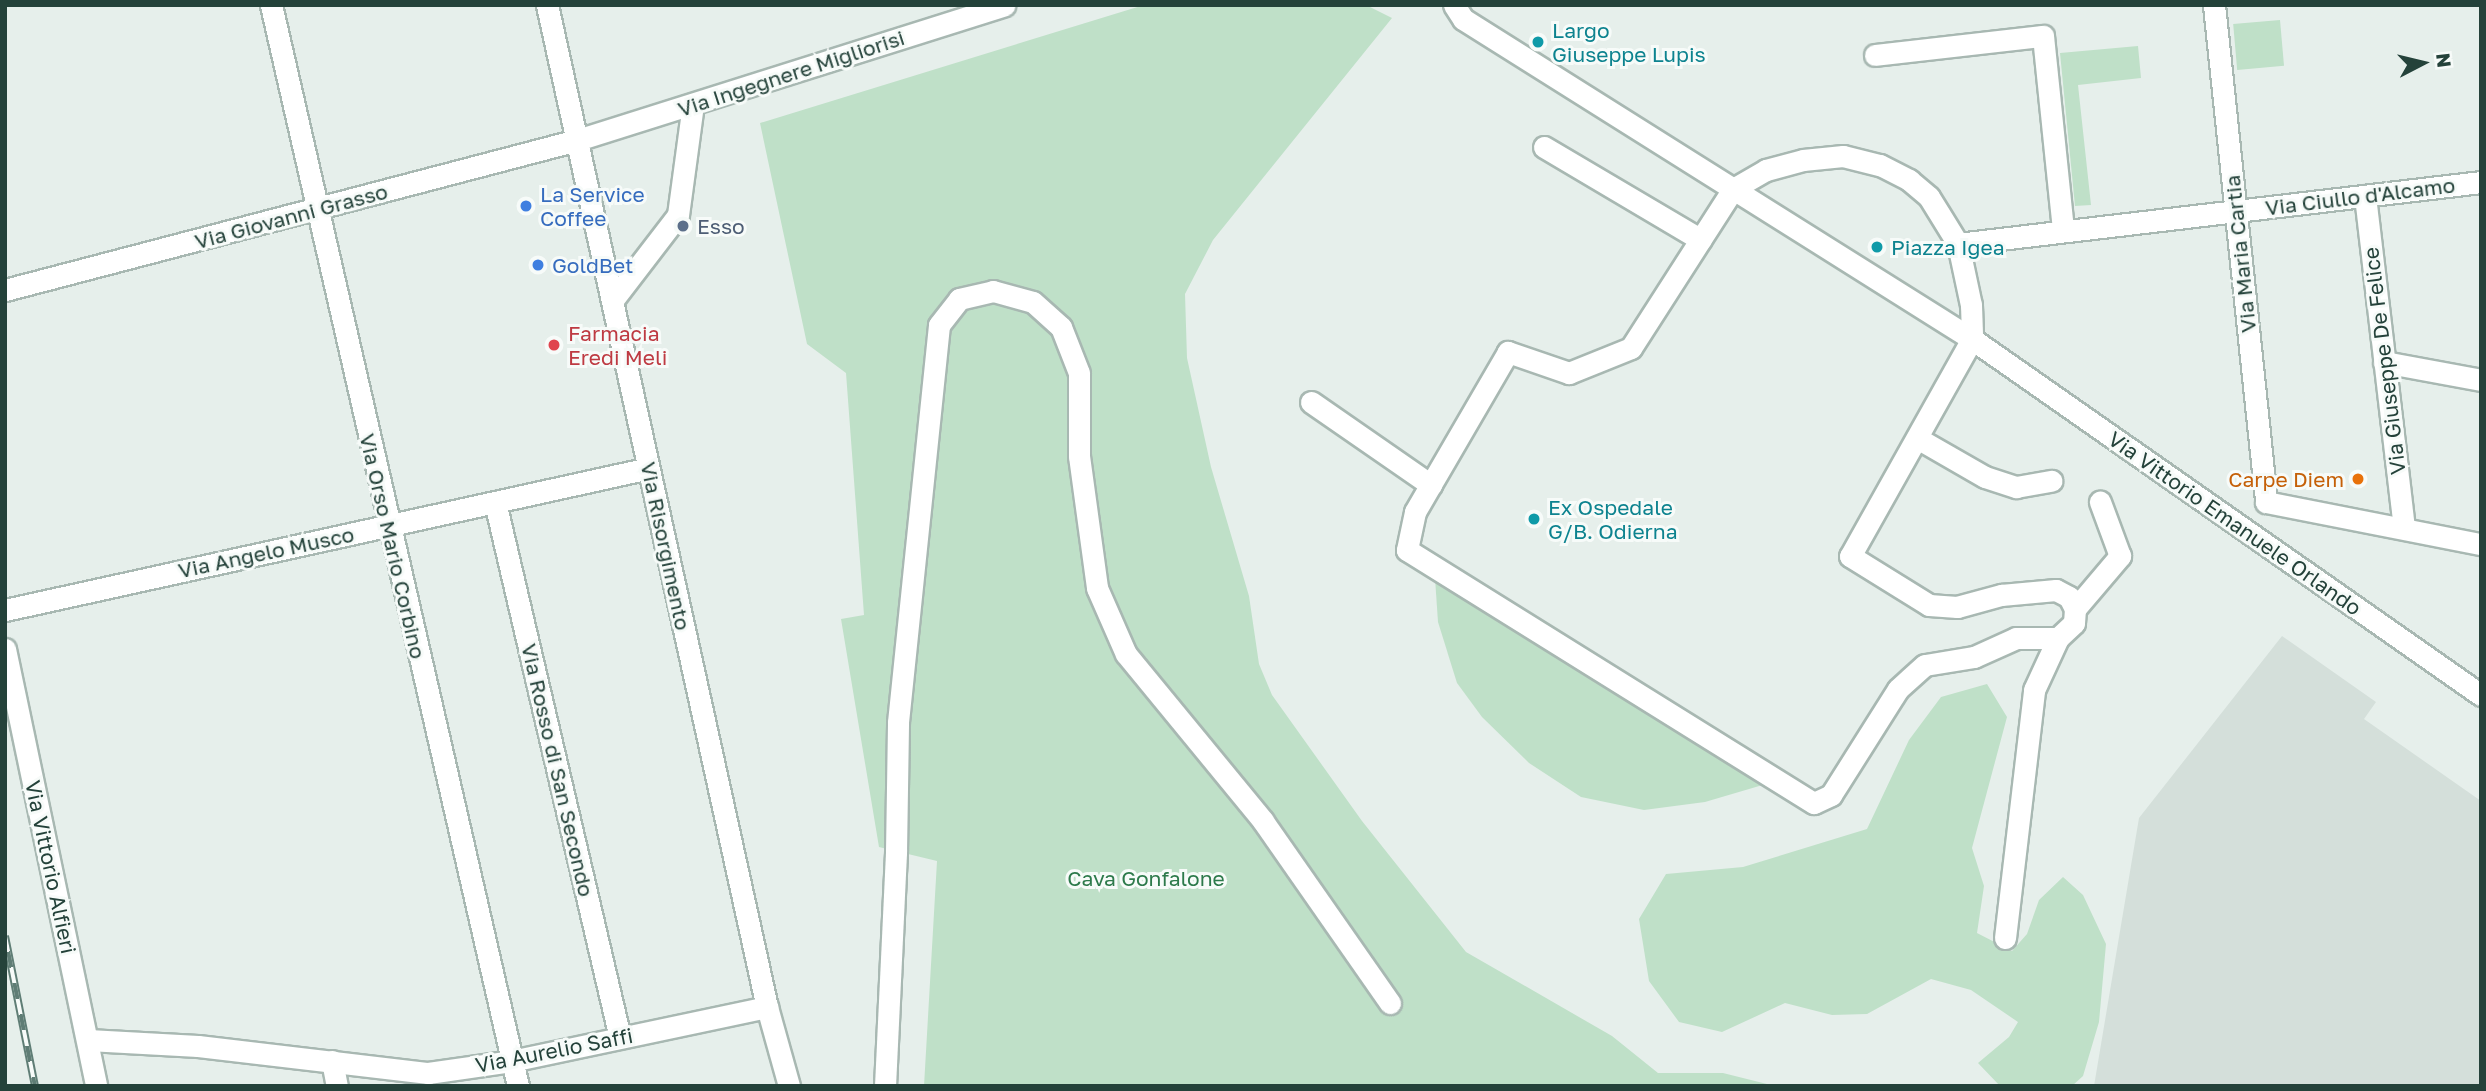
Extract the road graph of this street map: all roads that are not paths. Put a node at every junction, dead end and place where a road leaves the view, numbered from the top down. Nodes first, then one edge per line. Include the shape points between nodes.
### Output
1 (271, 5) edge
2 (547, 5) edge
3 (1004, 5) edge
4 (1454, 5) edge
5 (2214, 5) edge
6 (1875, 55) dead end
7 (693, 104) junction
8 (577, 140) junction
9 (1544, 147) dead end
10 (2481, 182) edge
11 (1733, 189) junction
12 (2365, 196) junction
13 (317, 209) junction
14 (2236, 210) junction
15 (2063, 231) junction
16 (1701, 240) junction
17 (1958, 244) junction
18 (5, 290) edge
19 (612, 301) junction
20 (1972, 339) junction
21 (2384, 362) junction
22 (2481, 380) edge
23 (1311, 402) dead end
24 (1917, 438) junction
25 (649, 468) junction
26 (2051, 481) dead end
27 (1431, 485) junction
28 (495, 502) junction
29 (2100, 502) dead end
30 (2266, 502) junction
31 (388, 525) junction
32 (2404, 527) junction
33 (2246, 530) junction
34 (2481, 544) edge
35 (2075, 609) junction
36 (5, 610) edge
37 (2058, 638) junction
38 (5, 649) edge
39 (2481, 695) edge
40 (12, 715) edge
41 (2005, 938) dead end
42 (1390, 1003) dead end
43 (767, 1007) junction
44 (620, 1038) junction
45 (88, 1040) junction
46 (511, 1061) junction
47 (332, 1062) junction
48 (96, 1086) edge
49 (337, 1086) edge
50 (518, 1086) edge
51 (789, 1086) edge
52 (885, 1086) edge

1 - 13 street, Via Orso Mario Corbino
2 - 8 street, Via Risorgimento
3 - 7 street, Via Ingegnere Migliorisi
4 - 11 street, Via Vittorio Emanuele Orlando via 1464,19
5 - 14 street, Via Maria Cartia
6 - 15 street via 2043,36
7 - 8 street, Via Ingegnere Migliorisi
7 - 19 street via 678,215
8 - 13 street, Via Giovanni Grasso
8 - 19 street, Via Risorgimento
9 - 16 street
10 - 12 street, Via Ciullo d'Alcamo
11 - 16 street
11 - 17 street via 1766,170 1803,160 1843,156 1880,164 1929,197
11 - 20 street, Via Vittorio Emanuele Orlando
12 - 14 street, Via Ciullo d'Alcamo
12 - 21 street, Via Giuseppe De Felice
13 - 18 street, Via Giovanni Grasso
13 - 31 street, Via Orso Mario Corbino
14 - 15 street, Via Ciullo d'Alcamo
14 - 30 street, Via Maria Cartia
15 - 17 street, Via Ciullo d'Alcamo
16 - 27 street via 1631,348 1569,373 1508,352
17 - 20 street via 1971,305
19 - 25 street, Via Risorgimento
20 - 24 street
20 - 33 street, Via Vittorio Emanuele Orlando
21 - 22 street
21 - 32 street, Via Giuseppe De Felice
23 - 27 street
24 - 26 street via 1985,477 2016,487
24 - 35 street via 1850,556 1929,605 1957,607 2001,595 2056,590 2069,597
25 - 28 street, Via Angelo Musco
25 - 43 street, Via Risorgimento
27 - 37 street via 1415,512 1407,550 1814,803 1831,795 1898,689 1925,665 1974,657 2017,638
28 - 31 street, Via Angelo Musco
28 - 44 street, Via Rosso di San Secondo
29 - 35 street via 2120,556
30 - 32 street
30 - 33 street
31 - 36 street, Via Angelo Musco
31 - 46 street, Via Orso Mario Corbino
32 - 34 street
33 - 39 street, Via Vittorio Emanuele Orlando
35 - 37 street via 2074,623
37 - 41 street via 2034,690
38 - 40 street, Via Vittorio Alfieri
40 - 45 street, Via Vittorio Alfieri
42 - 52 street via 1263,821 1126,654 1097,588 1079,456 1079,373 1061,327 1033,302 993,291 959,299 939,325 898,722
43 - 44 street, Via Aurelio Saffi
43 - 51 street, Via Risorgimento
44 - 46 street, Via Aurelio Saffi
45 - 47 street, Via Aurelio Saffi via 198,1046
45 - 48 street, Via Vittorio Alfieri
46 - 47 street, Via Aurelio Saffi via 429,1073
46 - 50 street, Via Orso Mario Corbino
47 - 49 street

